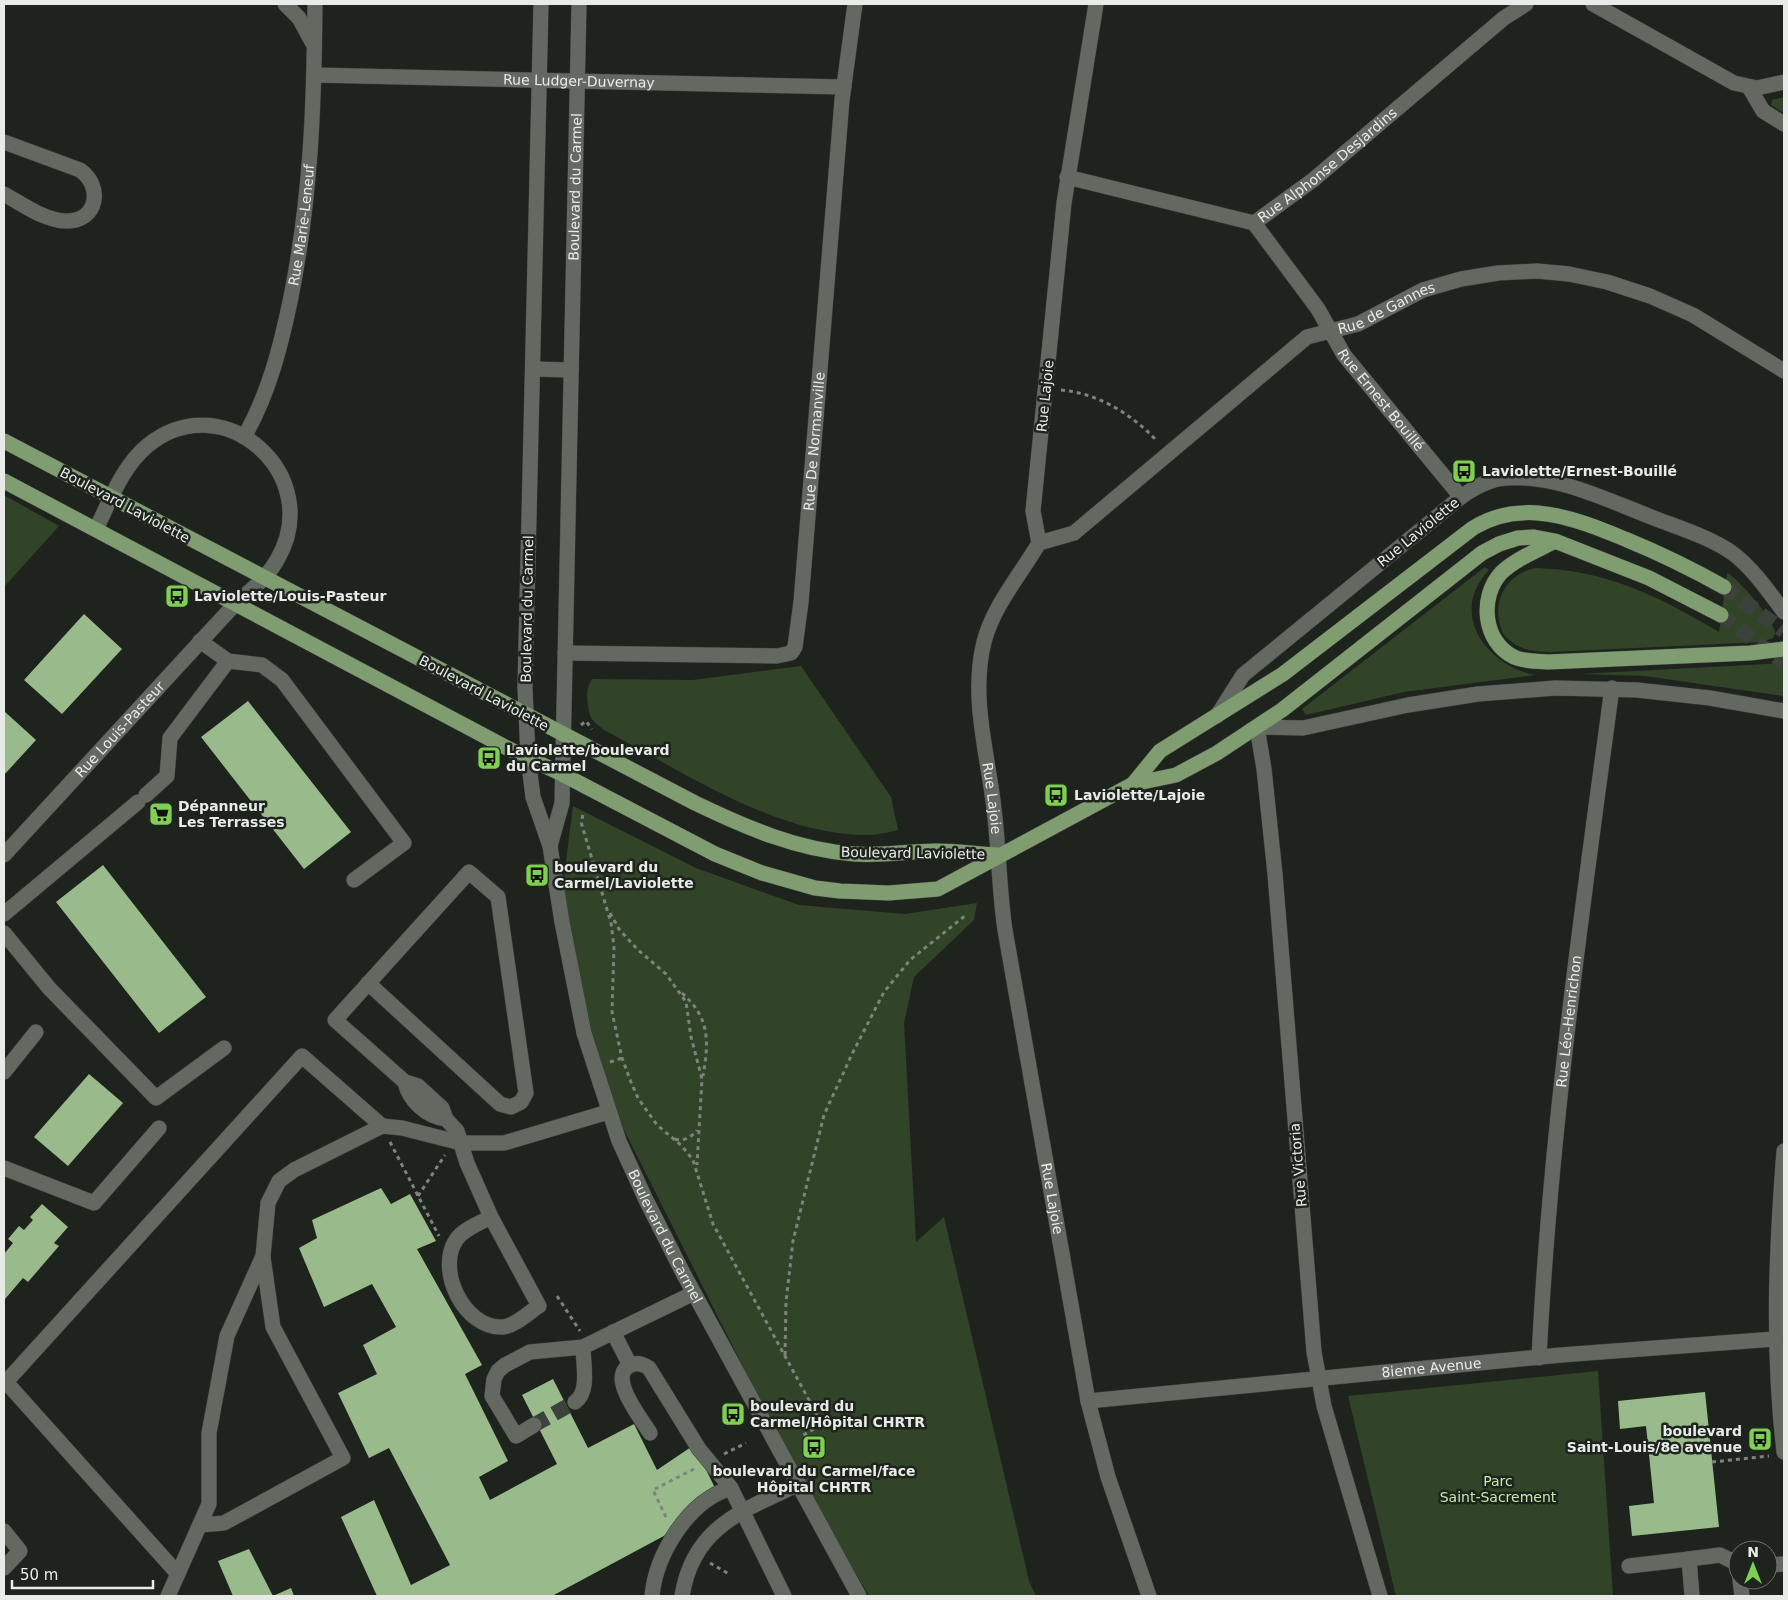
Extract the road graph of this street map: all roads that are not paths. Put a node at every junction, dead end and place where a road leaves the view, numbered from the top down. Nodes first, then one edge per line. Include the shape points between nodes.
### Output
1 (285, 4) edge
2 (315, 4) edge
3 (541, 4) edge
4 (579, 4) edge
5 (854, 4) edge
6 (1096, 4) edge
7 (1526, 4) edge
8 (1592, 4) edge
9 (315, 51) junction
10 (314, 75) junction
11 (539, 80) junction
12 (578, 81) junction
13 (1784, 82) edge
14 (844, 87) junction
15 (1749, 87) junction
16 (1784, 124) edge
17 (4, 142) edge
18 (1067, 177) junction
19 (4, 194) edge
20 (1254, 223) junction
21 (1330, 331) junction
22 (533, 368) junction
23 (571, 370) junction
24 (1784, 371) edge
25 (244, 437) junction
26 (4, 441) edge
27 (4, 482) edge
28 (1461, 497) junction
29 (112, 498) junction
30 (96, 529) junction
31 (1554, 541) junction
32 (1039, 543) junction
33 (265, 578) junction
34 (1724, 587) tunnel mouth
35 (236, 603) junction
36 (1784, 612) edge
37 (1721, 615) tunnel mouth
38 (200, 641) junction
39 (1784, 649) edge
40 (565, 653) junction
41 (228, 661) junction
42 (1612, 688) junction
43 (1784, 711) edge
44 (525, 714) junction
45 (1218, 716) junction
46 (1257, 727) junction
47 (564, 735) junction
48 (528, 757) junction
49 (562, 774) junction
50 (1133, 784) junction
51 (550, 846) junction
52 (4, 855) edge
53 (998, 855) junction
54 (354, 880) dead end
55 (4, 914) edge
56 (4, 933) edge
57 (368, 983) junction
58 (36, 1032) dead end
59 (224, 1048) dead end
60 (4, 1072) edge
61 (608, 1112) junction
62 (382, 1126) junction
63 (159, 1128) dead end
64 (461, 1143) junction
65 (1784, 1151) edge
66 (4, 1168) edge
67 (491, 1217) junction
68 (263, 1256) junction
69 (250, 1284) junction
70 (694, 1293) junction
71 (268, 1302) junction
72 (613, 1332) junction
73 (1775, 1339) junction
74 (582, 1340) junction
75 (1539, 1358) junction
76 (630, 1365) junction
77 (1318, 1379) junction
78 (1088, 1401) junction
79 (574, 1402) tunnel mouth
80 (534, 1425) tunnel mouth
81 (650, 1433) dead end
82 (1784, 1452) edge
83 (798, 1484) junction
84 (731, 1488) junction
85 (742, 1511) junction
86 (200, 1525) junction
87 (4, 1531) edge
88 (1689, 1559) junction
89 (1728, 1559) edge
90 (1629, 1566) dead end
91 (4, 1568) edge
92 (178, 1574) junction
93 (168, 1596) edge
94 (652, 1596) edge
95 (682, 1596) edge
96 (784, 1596) edge
97 (859, 1596) edge
98 (1149, 1596) edge
99 (1380, 1596) edge
100 (1692, 1596) edge

1 - 9 street via 306,28
2 - 9 street, Rue Marie-Leneuf
3 - 11 street, Boulevard du Carmel
4 - 12 street, Boulevard du Carmel
5 - 14 street, Rue De Normanville
6 - 18 street, Rue Lajoie
7 - 20 street, Rue Alphonse Desjardins via 1504,18 1313,180
8 - 15 street via 1726,80
9 - 10 street, Rue Marie-Leneuf
10 - 11 street, Rue Ludger-Duvernay
10 - 25 street, Rue Marie-Leneuf via 309,183 295,278 278,351 258,410
11 - 12 street, Rue Ludger-Duvernay
11 - 22 street, Boulevard du Carmel
12 - 14 street, Rue Ludger-Duvernay
12 - 23 street, Boulevard du Carmel
13 - 15 street
14 - 40 street, Rue De Normanville via 795,647 791,653 777,656
15 - 16 street via 1763,111
17 - 19 street via 80,170 87,175 95,191 91,209 67,221 49,217
18 - 20 street, Rue Alphonse Desjardins
18 - 32 street, Rue Lajoie via 1033,511
20 - 21 street, Rue Ernest Bouillé via 1318,309
21 - 24 street, Rue de Gannes via 1358,324 1405,298 1438,285 1498,273 1554,272 1607,282 1671,304
21 - 28 street, Rue Ernest Bouillé via 1344,355
21 - 32 street, Rue de Gannes via 1304,338 1074,533
22 - 23 street
22 - 44 street, Boulevard du Carmel
23 - 40 street, Boulevard du Carmel
25 - 29 street via 229,430 201,426 160,437 138,455
25 - 33 street via 275,464 290,503 284,545
26 - 29 main road, Boulevard Laviolette
27 - 30 main road, Boulevard Laviolette
28 - 36 street, Rue Laviolette via 1483,483 1507,477 1548,481 1584,492 1722,546 1747,567
28 - 45 street, Rue Laviolette via 1243,674
29 - 30 street
29 - 33 main road, Boulevard Laviolette
30 - 35 main road, Boulevard Laviolette
31 - 37 main road, Rue Laviolette via 1649,578
31 - 39 main road via 1507,568 1492,587 1486,611 1489,626 1498,644 1512,656 1548,662
31 - 46 main road, Rue Laviolette via 1518,538 1482,554
32 - 53 street, Rue Lajoie via 996,613 981,657 978,700
33 - 35 street, Rue Louis-Pasteur
33 - 44 main road, Boulevard Laviolette
34 - 45 main road, Rue Laviolette via 1670,559 1571,518 1540,512 1505,515 1473,528 1283,674
35 - 38 street, Rue Louis-Pasteur
35 - 48 main road, Boulevard Laviolette
38 - 41 street
38 - 52 street, Rue Louis-Pasteur
40 - 47 street, Boulevard du Carmel
41 - 54 street via 262,664 282,680 404,842
41 - 55 street via 170,738 168,776
42 - 43 street via 1710,698
42 - 46 street via 1548,688 1478,694 1383,709 1303,728
42 - 75 street, Rue Léo-Henrichon via 1571,1002 1544,1257
44 - 47 main road, Boulevard Laviolette
44 - 48 street, Boulevard du Carmel
45 - 50 main road, Rue Laviolette via 1160,752
46 - 50 main road, Rue Laviolette via 1176,775
46 - 77 street, Rue Victoria via 1275,874
47 - 49 street, Boulevard du Carmel
47 - 53 main road, Boulevard Laviolette via 703,806 786,842 852,854 938,851
48 - 49 main road, Boulevard Laviolette
48 - 51 street, Boulevard du Carmel via 533,798
49 - 51 street, Boulevard du Carmel via 562,803
49 - 53 main road, Boulevard Laviolette via 715,854 762,873 815,888 889,893 938,889
50 - 53 main road, Rue Laviolette
51 - 61 street, Boulevard du Carmel via 579,1012
53 - 78 street, Rue Lajoie via 1005,930
56 - 59 street via 49,988 156,1098
57 - 57 street via 500,1104 511,1107 521,1102 526,1092 498,897 469,872
57 - 64 street via 335,1020 405,1082 418,1086 442,1108
58 - 60 street
61 - 64 street via 510,1143
61 - 70 street, Boulevard du Carmel via 642,1194
62 - 64 street
62 - 68 street via 294,1170 279,1181 268,1203
62 - 92 street via 302,1056 6,1382
63 - 66 street via 94,1203
64 - 67 street
65 - 73 street
67 - 67 street via 539,1306 506,1326 492,1326 478,1319 462,1303 450,1268 453,1247 462,1234
68 - 69 street
68 - 71 street
69 - 71 street
69 - 86 street via 228,1336 209,1433 210,1498
70 - 72 street
70 - 83 street, Boulevard du Carmel
71 - 86 street via 273,1327 343,1458 224,1523
72 - 74 street
72 - 76 street
73 - 75 street, 8ieme Avenue
73 - 82 street
74 - 79 street via 583,1391
74 - 80 street via 530,1352 498,1371 492,1396 516,1436
75 - 77 street, 8ieme Avenue
76 - 81 street via 621,1375 622,1385
76 - 84 street via 639,1363 649,1368 699,1449
77 - 78 street, 8ieme Avenue
77 - 99 street, Rue Victoria
78 - 98 street, Rue Lajoie via 1105,1468
83 - 85 street
83 - 97 street, Boulevard du Carmel
84 - 85 street
84 - 94 street via 706,1501 680,1528 662,1558
85 - 95 street via 702,1544 690,1564
85 - 96 street
86 - 92 street
87 - 91 street via 20,1551
88 - 89 street via 1720,1555
88 - 90 street
88 - 100 street
92 - 93 street

